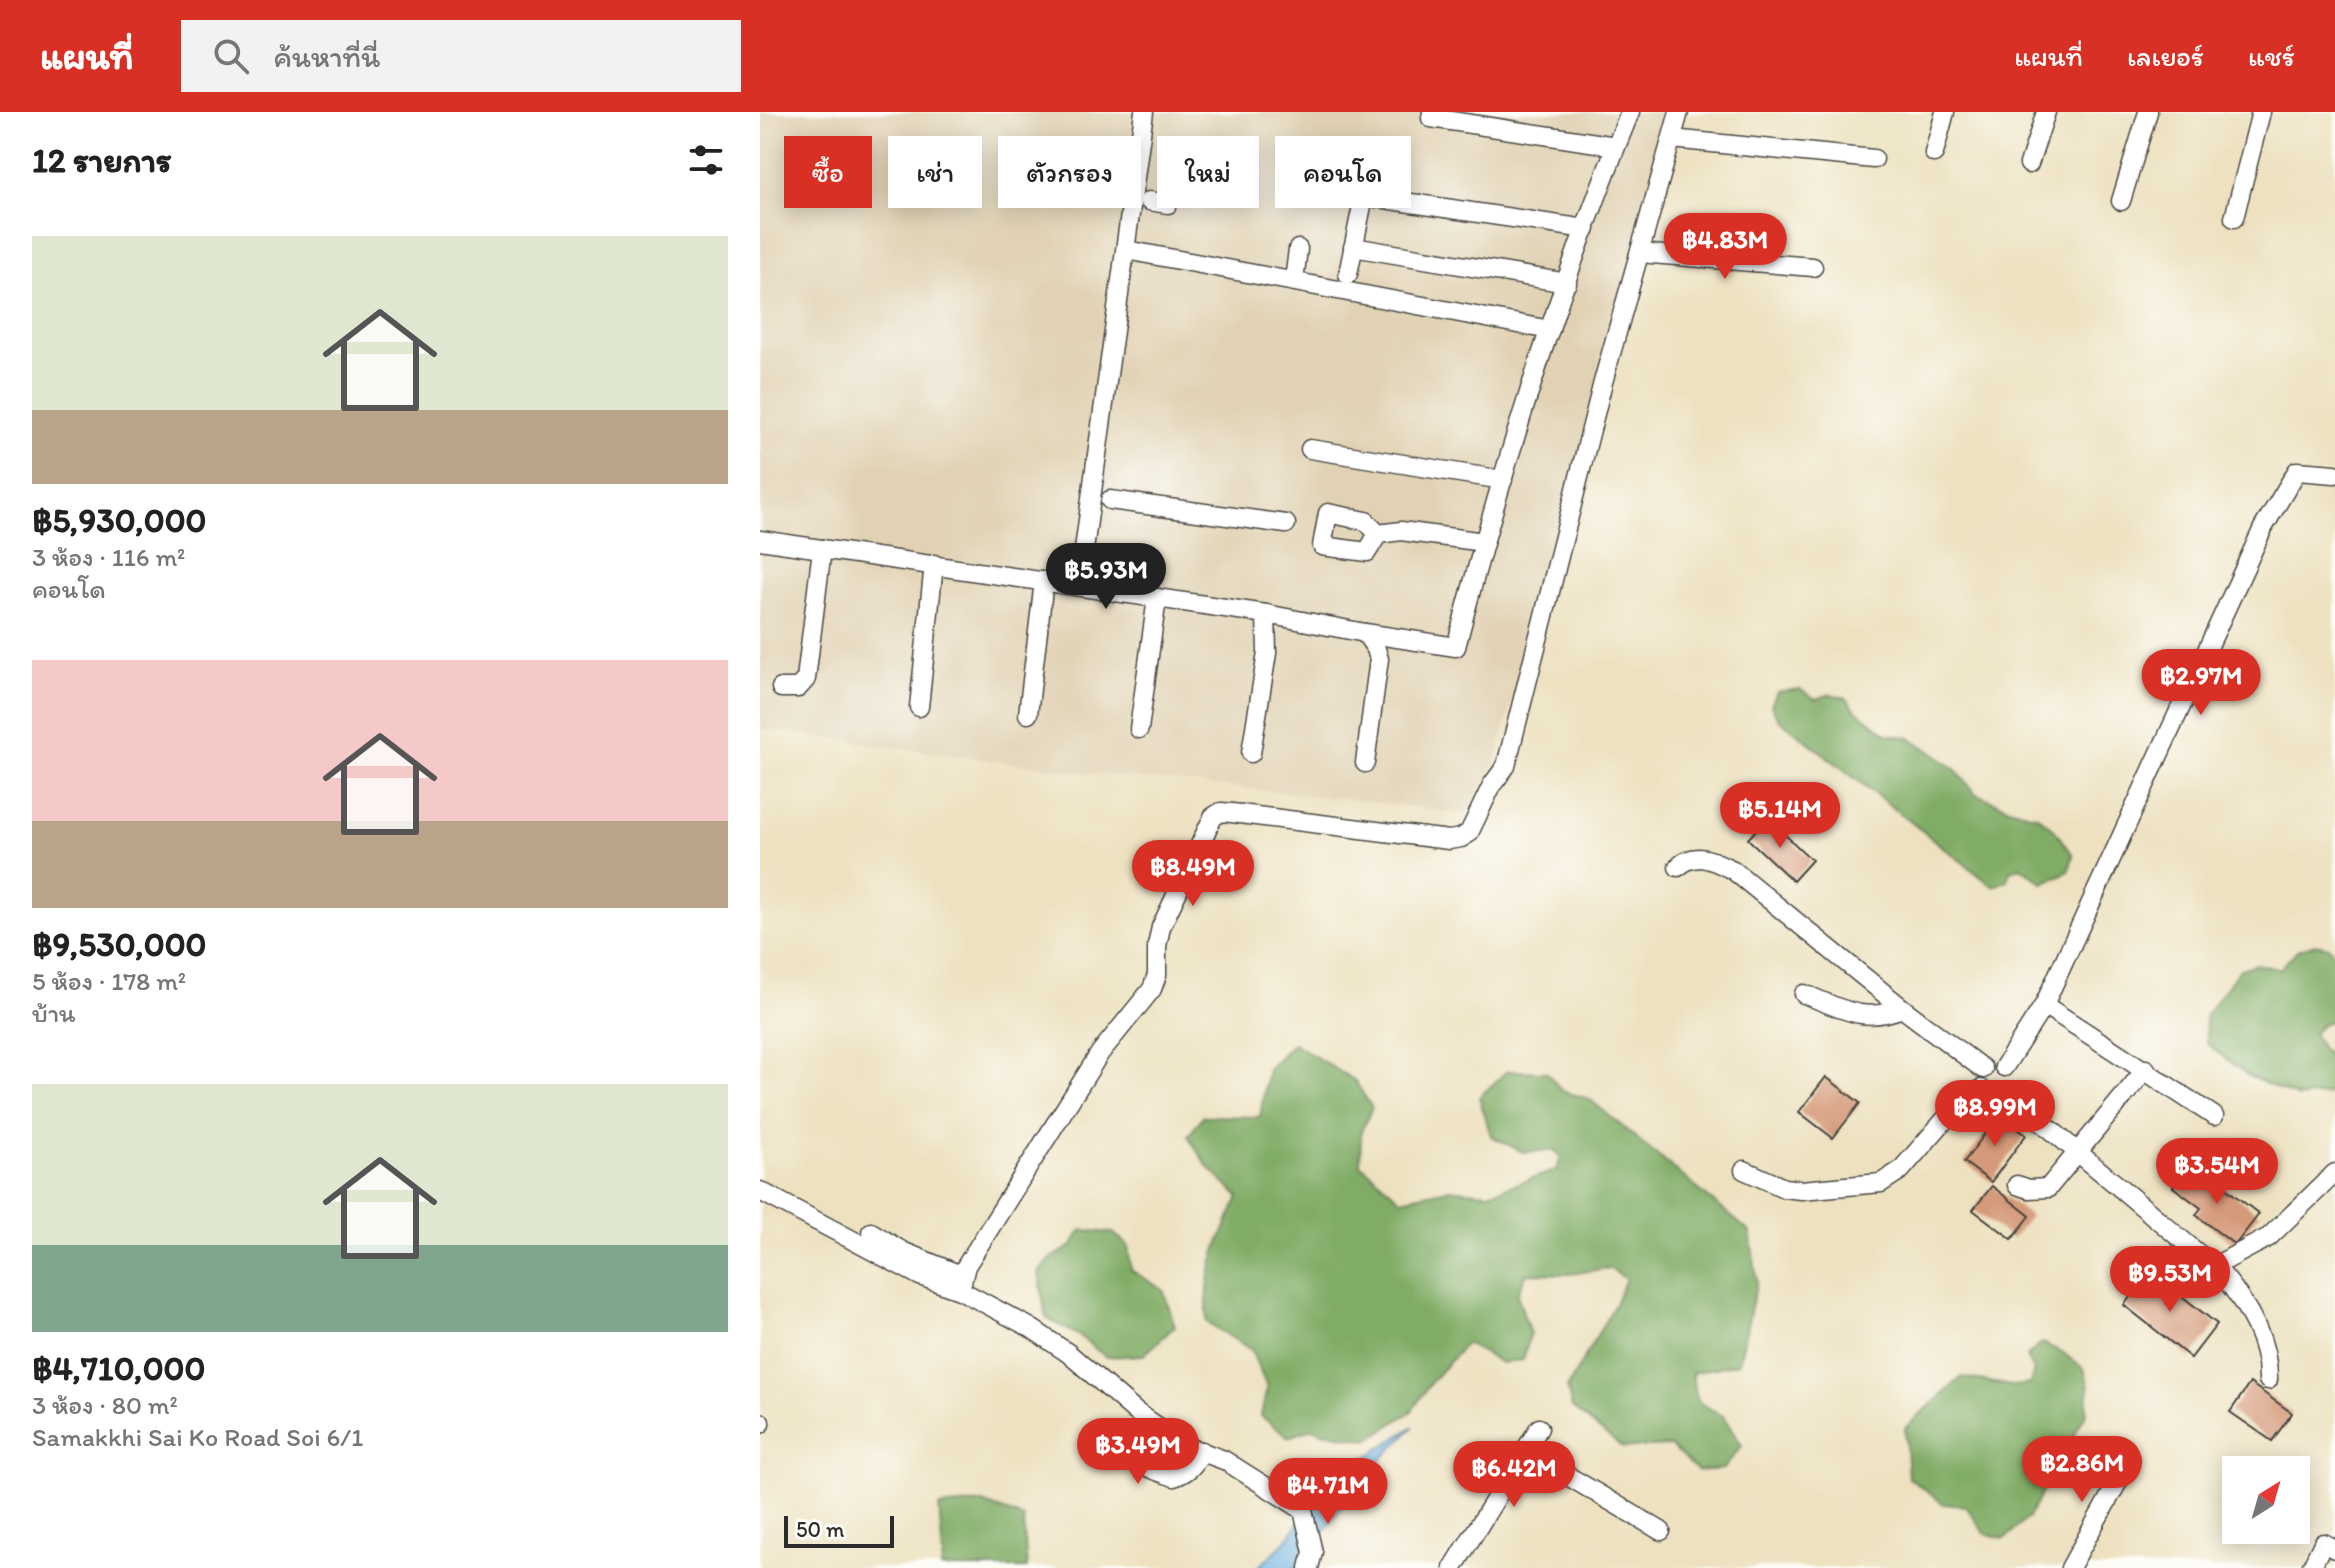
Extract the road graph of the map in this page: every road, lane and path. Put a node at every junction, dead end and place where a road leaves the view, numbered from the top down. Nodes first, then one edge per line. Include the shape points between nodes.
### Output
1 (1144, 112) edge
2 (1432, 112) edge
3 (1630, 112) edge
4 (1679, 112) edge
5 (1945, 112) edge
6 (2046, 112) edge
7 (2148, 112) edge
8 (2261, 112) edge
9 (1672, 139) junction
10 (1616, 146) junction
11 (1934, 153) dead end
12 (1874, 159) dead end
13 (2029, 164) dead end
14 (1141, 177) edge
15 (2121, 201) dead end
16 (1138, 208) edge
17 (2234, 218) dead end
18 (1586, 229) junction
19 (1353, 247) junction
20 (1298, 249) dead end
21 (1126, 250) junction
22 (1639, 253) junction
23 (1813, 267) dead end
24 (1348, 274) dead end
25 (1294, 281) junction
26 (1567, 283) junction
27 (1550, 330) junction
28 (1310, 449) dead end
29 (2335, 474) edge
30 (1503, 480) junction
31 (1102, 499) junction
32 (1286, 524) dead end
33 (1378, 534) dead end
34 (760, 540) edge
35 (1484, 542) junction
36 (822, 549) junction
37 (934, 564) junction
38 (1044, 581) junction
39 (1079, 586) junction
40 (1157, 598) junction
41 (1266, 614) junction
42 (1365, 633) junction
43 (781, 688) dead end
44 (919, 707) dead end
45 (1028, 714) dead end
46 (1139, 729) dead end
47 (1251, 753) dead end
48 (1365, 763) dead end
49 (1678, 867) dead end
50 (1804, 994) dead end
51 (2044, 1005) junction
52 (1902, 1008) junction
53 (2004, 1067) junction
54 (1983, 1069) junction
55 (2146, 1069) junction
56 (1981, 1089) junction
57 (2006, 1092) junction
58 (2214, 1116) dead end
59 (2077, 1152) junction
60 (1744, 1170) dead end
61 (2335, 1173) edge
62 (2017, 1185) dead end
63 (760, 1191) edge
64 (871, 1232) dead end
65 (2215, 1266) junction
66 (961, 1283) junction
67 (2268, 1380) dead end
68 (1153, 1424) junction
69 (1539, 1428) dead end
70 (1202, 1451) junction
71 (1524, 1453) junction
72 (2130, 1460) dead end
73 (1661, 1531) dead end
74 (2335, 1549) edge
75 (1311, 1560) edge
76 (1453, 1568) edge
77 (2070, 1568) edge
78 (2311, 1568) edge

1 - 14 street
2 - 10 street via 1431,118
3 - 10 street
4 - 9 street
5 - 11 street
6 - 13 street
7 - 15 street
8 - 17 street
9 - 12 street
9 - 22 street
10 - 18 street
16 - 21 street
18 - 19 street via 1364,196
18 - 26 street
19 - 24 street
19 - 26 street
20 - 25 street
21 - 25 street
21 - 31 street
22 - 23 street
22 - 66 street via 1506,766 1469,833 1449,840 1232,813 1213,817 1161,927 1152,989 1100,1053 966,1266
25 - 27 street
26 - 27 street
27 - 30 street
28 - 30 street
29 - 51 street via 2297,471 2263,528
30 - 35 street
31 - 32 street
31 - 39 street
33 - 35 street via 1401,531
34 - 36 street
35 - 42 street via 1456,647
36 - 37 street
36 - 43 street via 806,679 798,688
37 - 38 street
37 - 44 street
38 - 39 street
38 - 45 street
39 - 40 street
40 - 41 street
40 - 46 street
41 - 42 street
41 - 47 street via 1267,653
42 - 48 street via 1379,659
49 - 52 street via 1695,857 1733,870
50 - 52 street via 1859,1016 1882,1016
51 - 53 street
51 - 55 street
52 - 54 street
53 - 54 street via 1993,1064
53 - 57 street via 2011,1081
54 - 56 street via 1978,1078
55 - 58 street
55 - 59 street
56 - 57 street via 1994,1097
56 - 60 street via 1963,1099 1901,1170 1881,1183 1793,1189
57 - 59 street
59 - 62 street via 2048,1188
59 - 65 street
61 - 65 street via 2269,1237
63 - 66 street via 920,1276
64 - 66 street
65 - 67 street via 2254,1322
66 - 68 street via 1068,1353
68 - 70 street
68 - 70 street via 1130,1451 1149,1468 1174,1477 1185,1474
69 - 71 street
70 - 75 street via 1303,1510
71 - 73 street
71 - 76 street
72 - 77 street
74 - 78 street via 2323,1543

